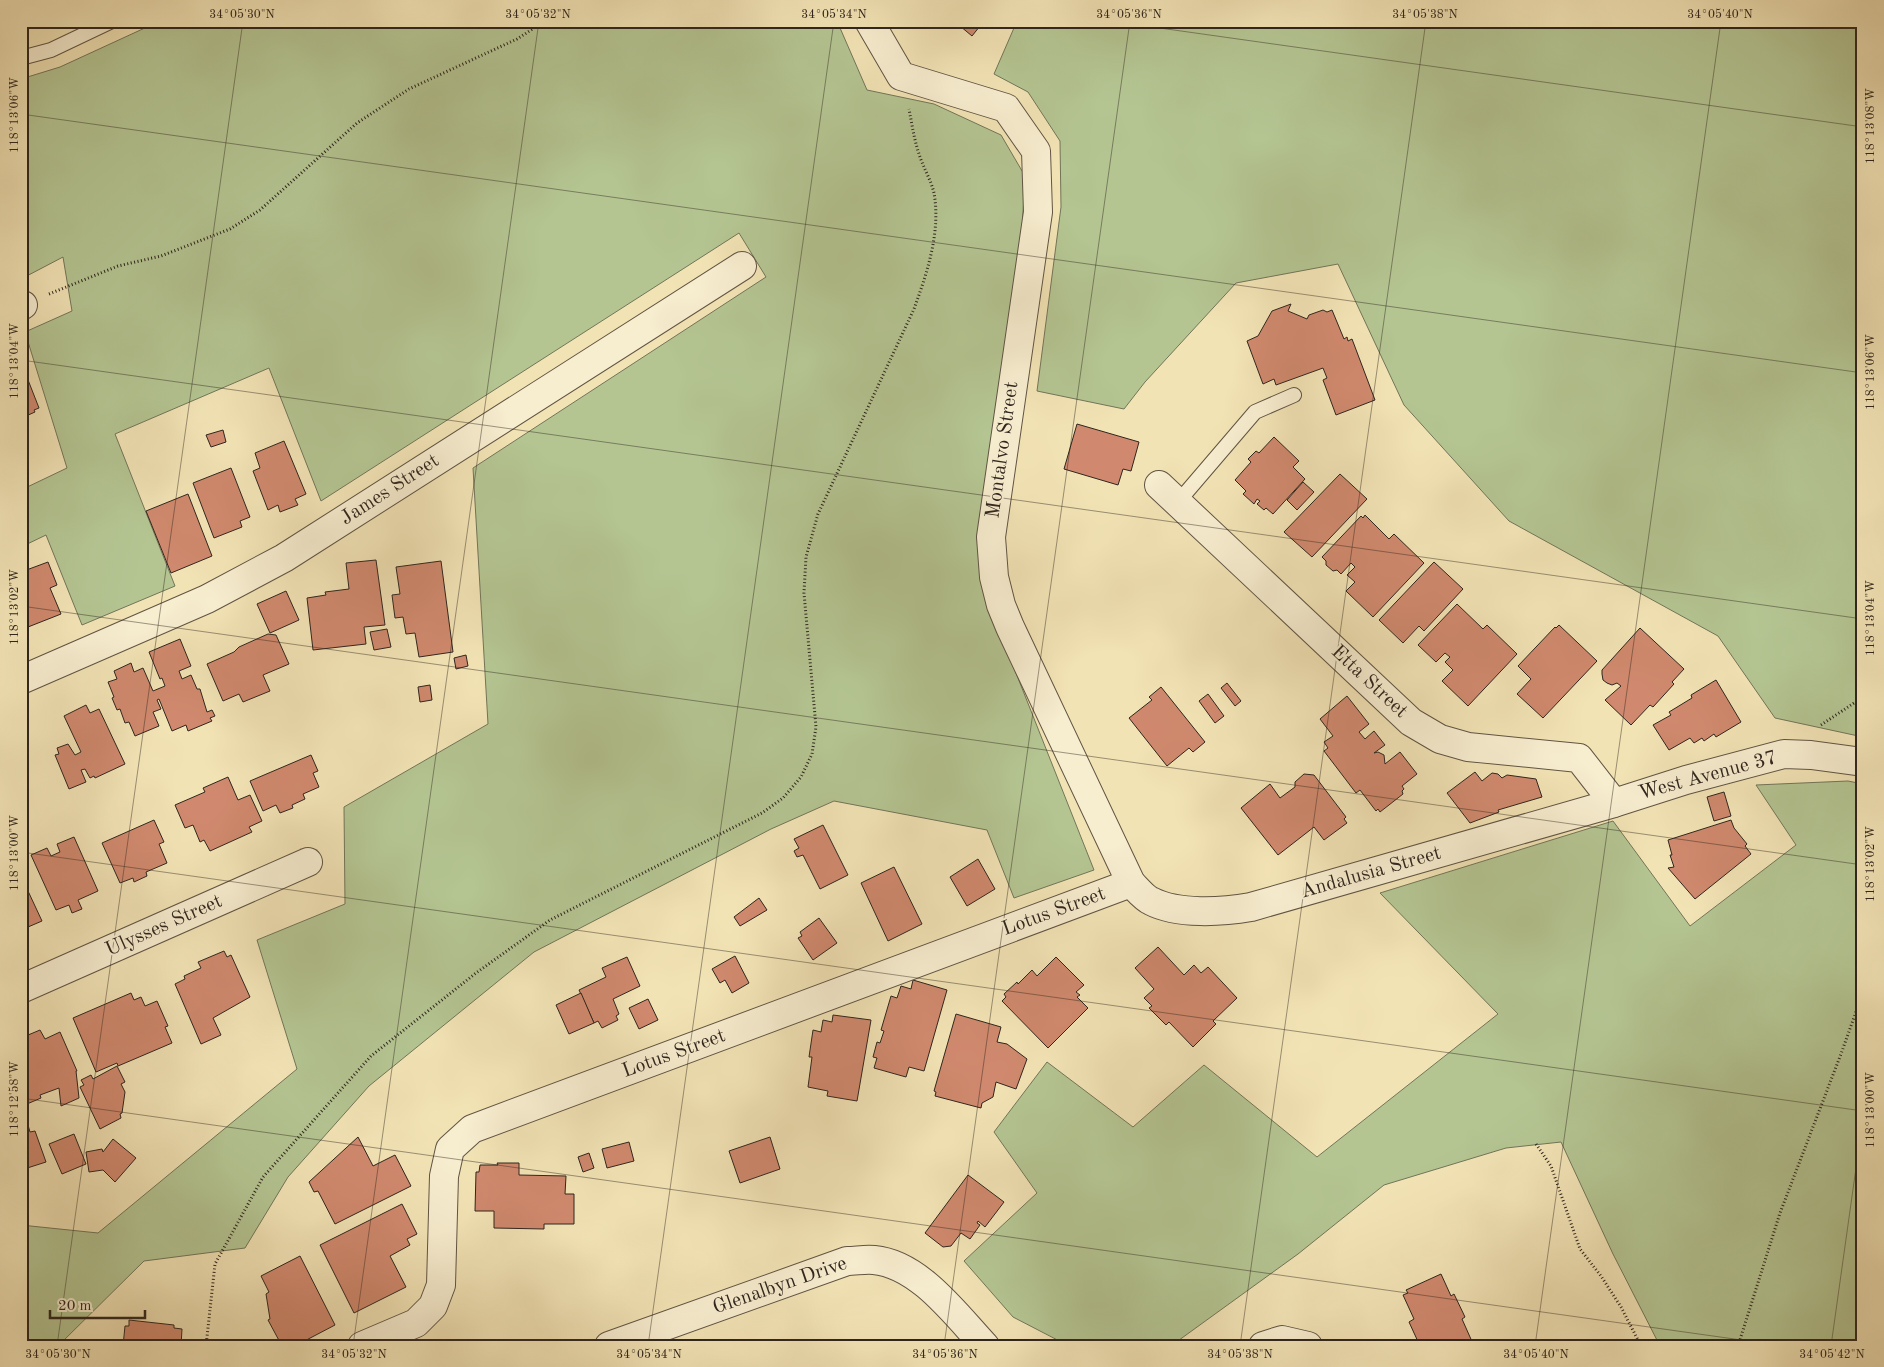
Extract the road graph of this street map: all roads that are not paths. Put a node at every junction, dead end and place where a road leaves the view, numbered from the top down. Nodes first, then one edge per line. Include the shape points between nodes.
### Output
1 (112, 21) edge
2 (869, 21) edge
3 (21, 58) edge
4 (742, 266) dead end
5 (1294, 395) dead end
6 (1168, 493) joint
7 (21, 680) edge
8 (1863, 762) edge
9 (1614, 803) junction
10 (308, 862) dead end
11 (1131, 883) junction
12 (21, 989) edge
13 (362, 1346) edge
14 (609, 1346) edge
15 (985, 1346) edge
16 (1263, 1346) edge
17 (1308, 1346) edge

1 - 3 lane via 51,50
2 - 11 street, Montalvo Street via 901,76 1006,108 1036,151 1038,212 991,537 994,577 1010,627
4 - 7 street, James Street via 284,558 207,599
5 - 6 lane via 1255,412
6 - 9 street, Etta Street via 1411,722 1440,739 1468,747 1579,758
8 - 9 street, West Avenue 37 via 1784,754
9 - 11 street, Andalusia Street via 1226,912 1174,908 1150,901
10 - 12 street, Ulysses Street
11 - 13 street, Lotus Street via 472,1130 450,1150 444,1176 441,1285 433,1306 416,1323
14 - 15 street, Glenalbyn Drive via 847,1261 875,1260 902,1268 927,1285
16 - 17 street via 1282,1340

